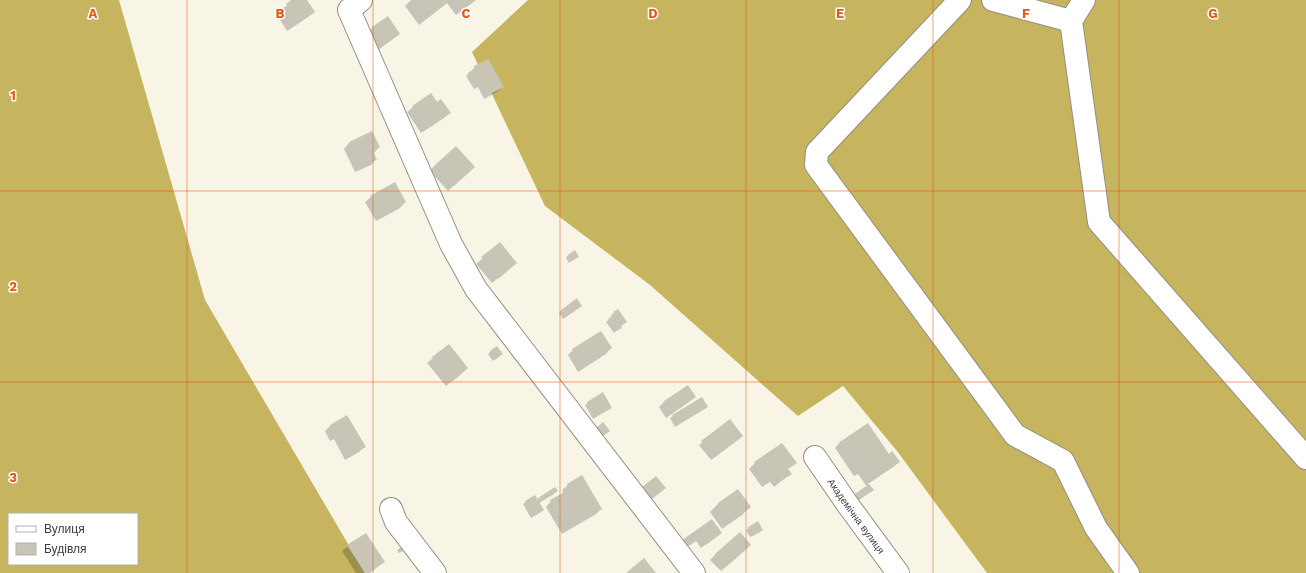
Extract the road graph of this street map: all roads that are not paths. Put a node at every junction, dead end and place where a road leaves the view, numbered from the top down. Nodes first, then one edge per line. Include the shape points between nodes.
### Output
1 (960, 0) edge
2 (993, 0) edge
3 (1084, 0) edge
4 (351, 3) edge
5 (1071, 21) junction
6 (815, 457) dead end
7 (1306, 458) edge
8 (391, 509) dead end
9 (435, 573) edge
10 (694, 573) edge
11 (898, 573) edge
12 (1128, 573) edge

1 - 12 street via 817,152 816,165 1015,435 1063,461 1096,528
2 - 5 street
3 - 5 street
4 - 10 street via 451,244 476,289
5 - 7 street via 1099,222
6 - 11 street, Академічна вулиця
8 - 9 street via 396,522

